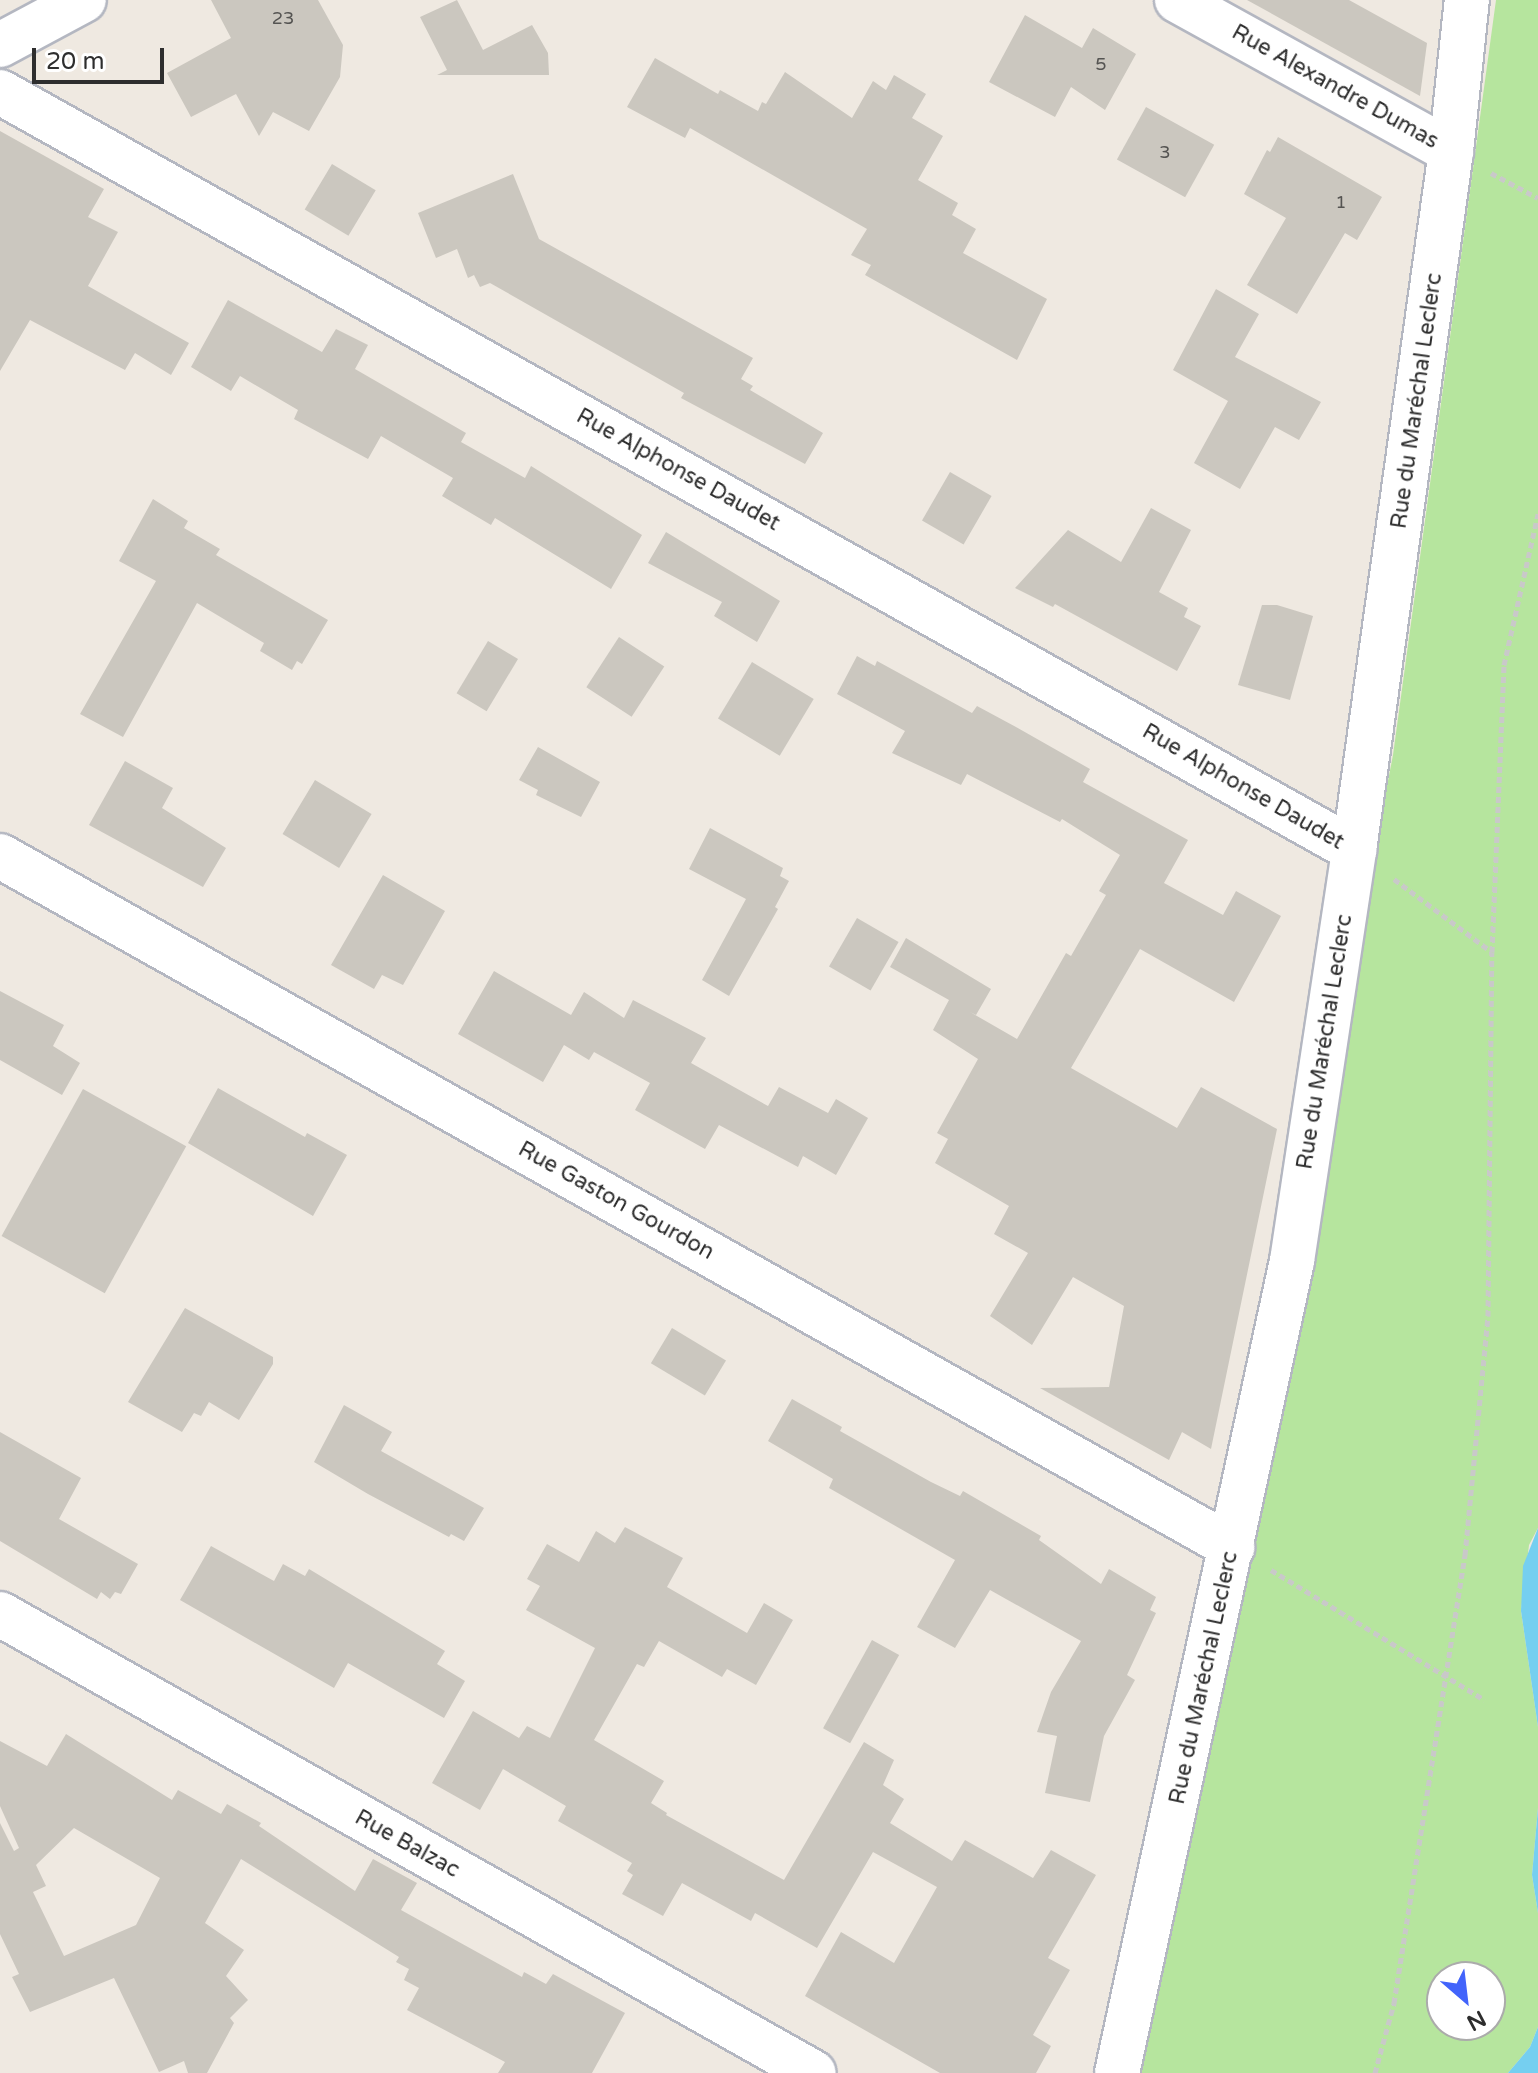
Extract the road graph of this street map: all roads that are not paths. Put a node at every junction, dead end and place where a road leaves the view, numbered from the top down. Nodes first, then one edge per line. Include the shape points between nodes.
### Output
1 (84, 0) edge
2 (1177, 0) edge
3 (1467, 0) edge
4 (0, 45) edge
5 (0, 92) edge
6 (1451, 151) junction
7 (1354, 850) junction
8 (0, 856) edge
9 (1232, 1547) junction
10 (0, 1614) edge
11 (814, 2073) edge
12 (1117, 2073) edge

1 - 4 street
2 - 6 street, Rue Alexandre Dumas
3 - 6 street, Rue du Maréchal Leclerc
5 - 7 street, Rue Alphonse Daudet
6 - 7 street, Rue du Maréchal Leclerc
7 - 9 street, Rue du Maréchal Leclerc via 1292,1261
8 - 9 street, Rue Gaston Gourdon
9 - 12 street, Rue du Maréchal Leclerc
10 - 11 street, Rue Balzac

